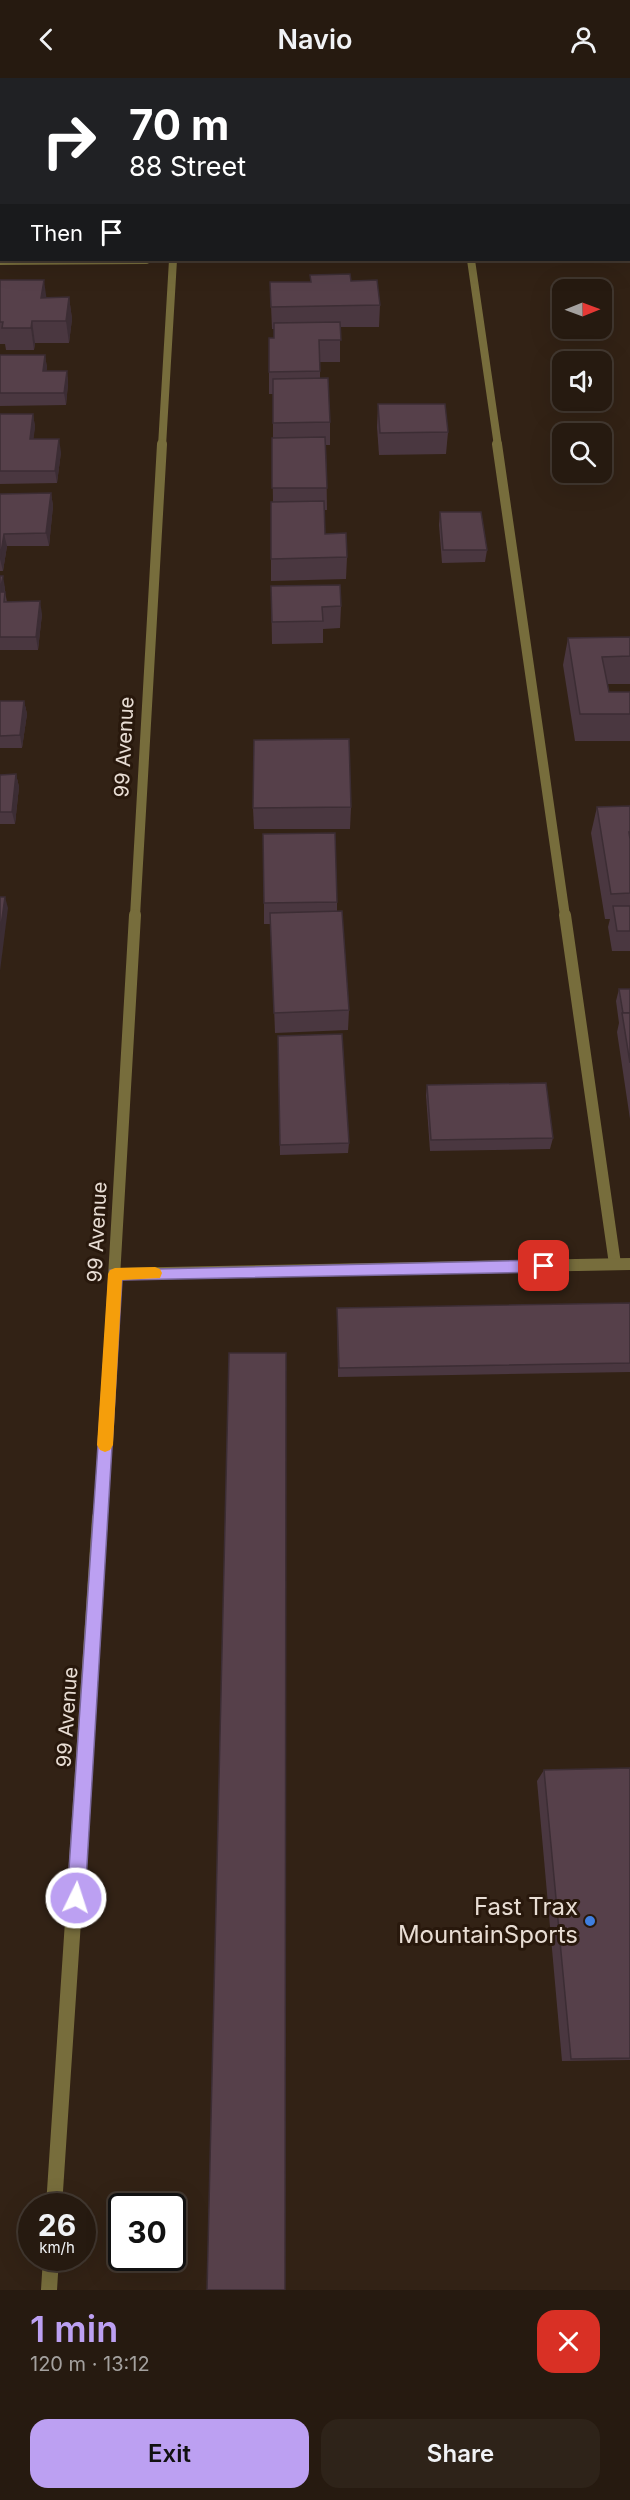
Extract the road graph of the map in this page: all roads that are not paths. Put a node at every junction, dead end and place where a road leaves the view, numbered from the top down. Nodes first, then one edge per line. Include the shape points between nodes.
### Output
1 (173, 261) edge
2 (471, 261) edge
3 (615, 1264) junction
4 (630, 1264) edge
5 (115, 1274) junction
6 (55, 2193) edge
7 (50, 2271) edge
8 (49, 2290) edge

1 - 5 street, 99 Avenue
2 - 3 street
3 - 4 street
3 - 5 street
5 - 6 street, 99 Avenue
7 - 8 street

